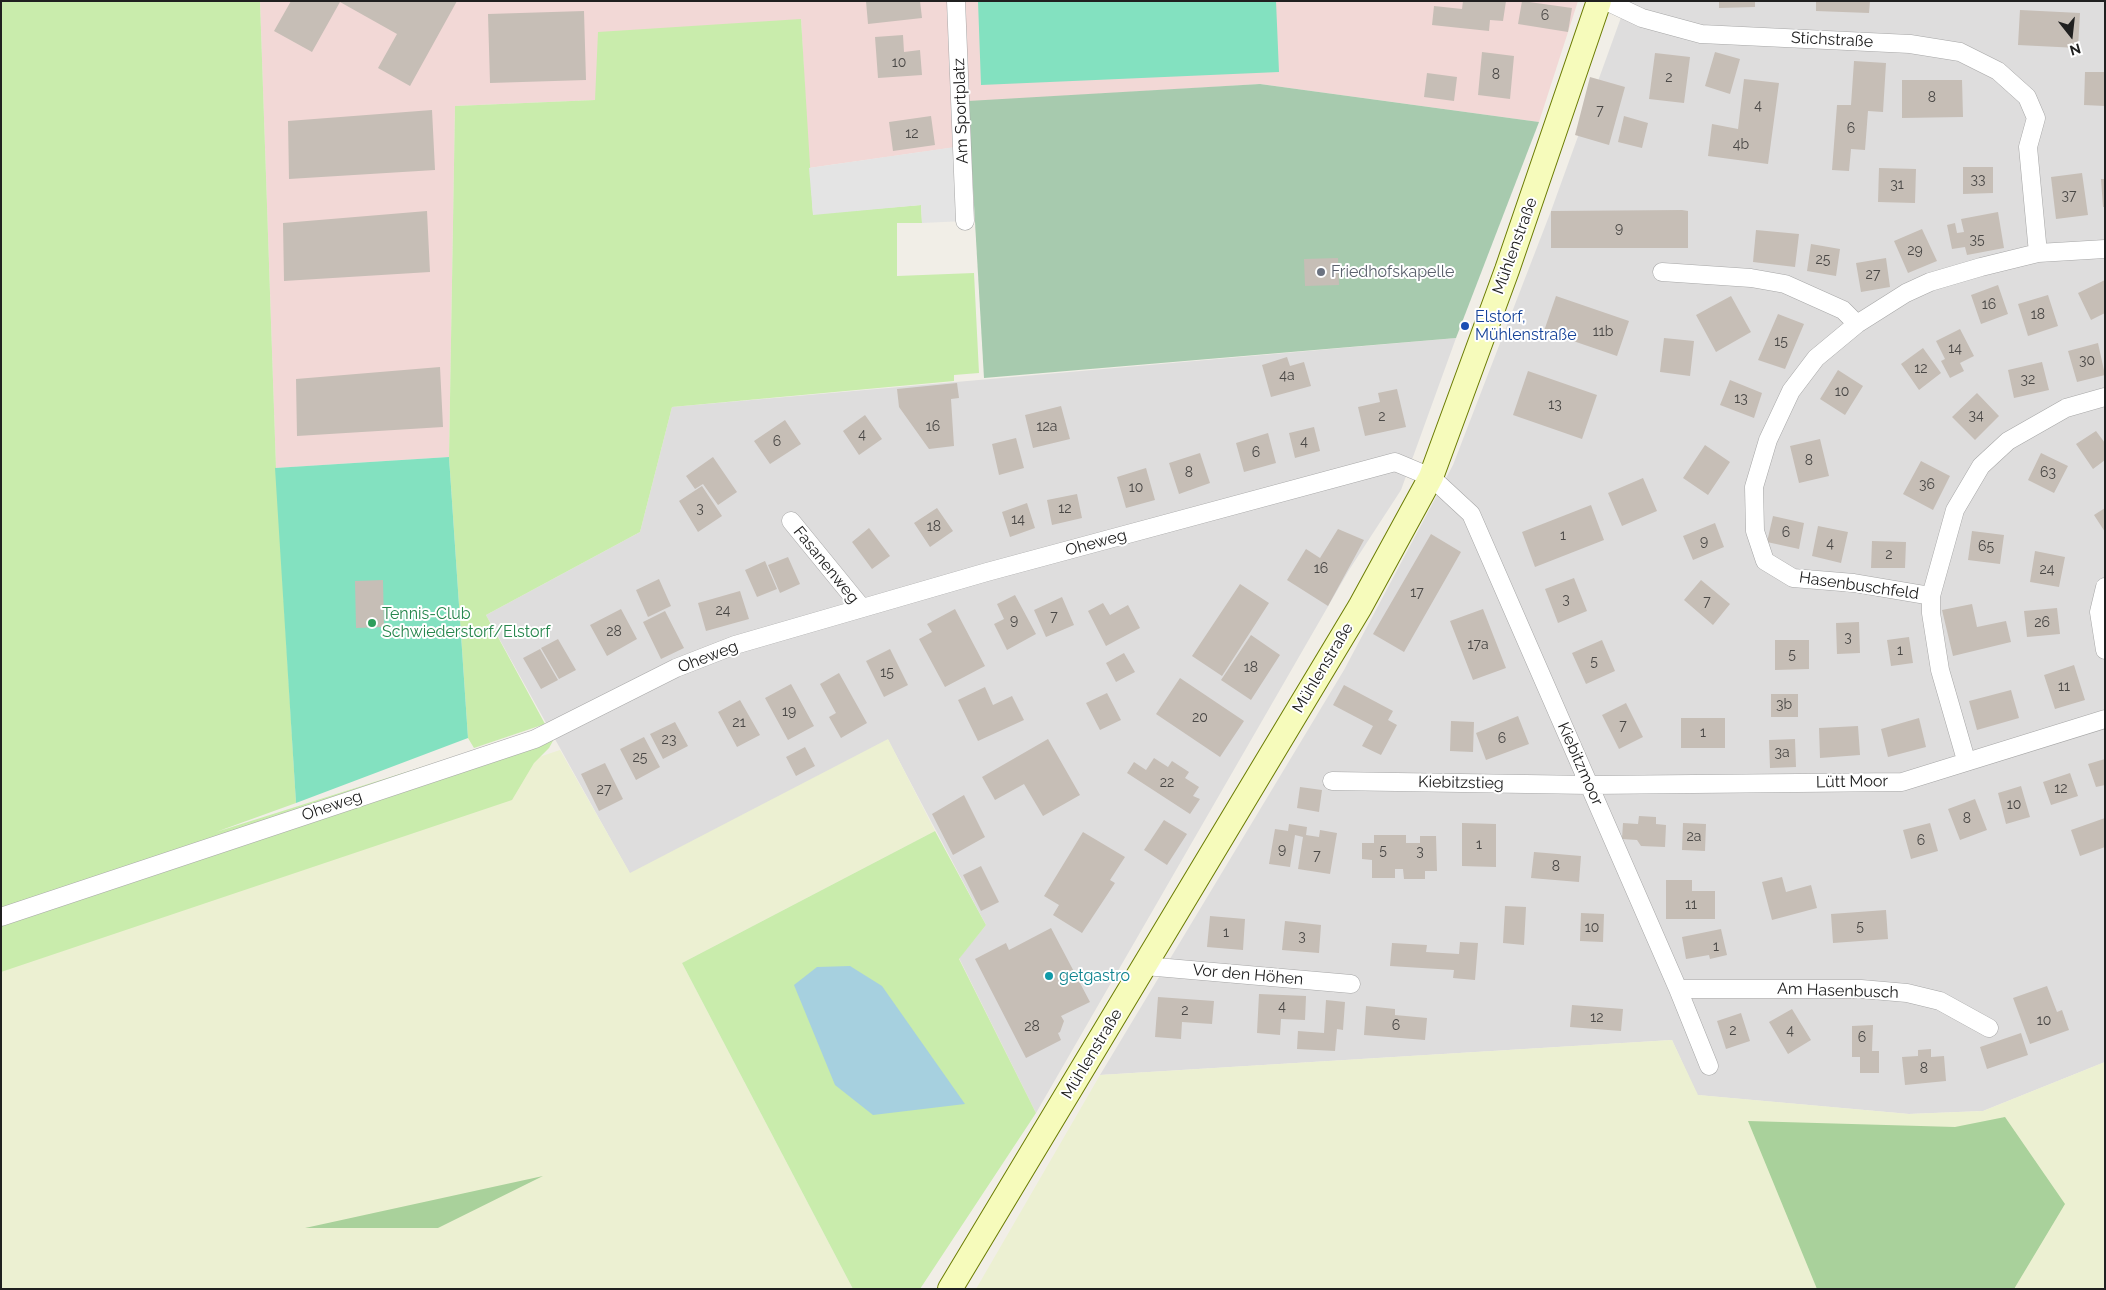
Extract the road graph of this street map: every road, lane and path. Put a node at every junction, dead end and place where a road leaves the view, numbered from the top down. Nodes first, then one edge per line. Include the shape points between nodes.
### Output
1 (956, 1) edge
2 (1600, 1) edge
3 (1606, 1) edge
4 (965, 221) dead end
5 (2105, 248) edge
6 (2038, 253) junction
7 (1662, 272) dead end
8 (1857, 324) junction
9 (2105, 397) edge
10 (1431, 477) junction
11 (791, 521) dead end
12 (2105, 587) edge
13 (1931, 596) junction
14 (862, 608) junction
15 (2105, 650) edge
16 (2105, 719) edge
17 (1966, 760) junction
18 (1332, 781) dead end
19 (1590, 785) junction
20 (1, 917) edge
21 (1145, 966) junction
22 (1352, 984) dead end
23 (1678, 989) junction
24 (1990, 1028) dead end
25 (1709, 1066) dead end
26 (950, 1289) edge

1 - 4 street, Am Sportplatz
2 - 10 main road, Mühlenstraße
3 - 6 street, Stichstraße via 1642,18 1701,34 1910,44 1960,52 1998,71 2027,97 2036,118 2028,147
5 - 6 street, Hasenbuschfeld
6 - 8 street, Hasenbuschfeld via 1930,282
7 - 8 street via 1751,278 1785,284 1843,310
8 - 13 street, Hasenbuschfeld via 1816,358 1791,391 1768,440 1754,487 1755,531 1764,561 1793,578 1854,583
9 - 13 street, Hasenbuschfeld via 2066,408 2008,441 1981,466 1955,510
10 - 14 street, Oheweg via 1395,462
10 - 19 street, Kiebitzmoor via 1471,514
10 - 21 main road, Mühlenstraße via 1360,607
11 - 14 street, Fasanenweg
12 - 15 street via 2099,612
13 - 17 street, Hasenbuschfeld via 1940,670
14 - 20 street, Oheweg via 700,657 535,738
16 - 17 street, Lütt Moor
17 - 19 street, Lütt Moor via 1902,782
18 - 19 street, Kiebitzstieg
19 - 23 street, Kiebitzmoor
21 - 22 street, Vor den Höhen
21 - 26 main road, Mühlenstraße
23 - 24 street, Am Hasenbusch via 1861,989 1907,993 1940,1002
23 - 25 street, Kiebitzmoor

